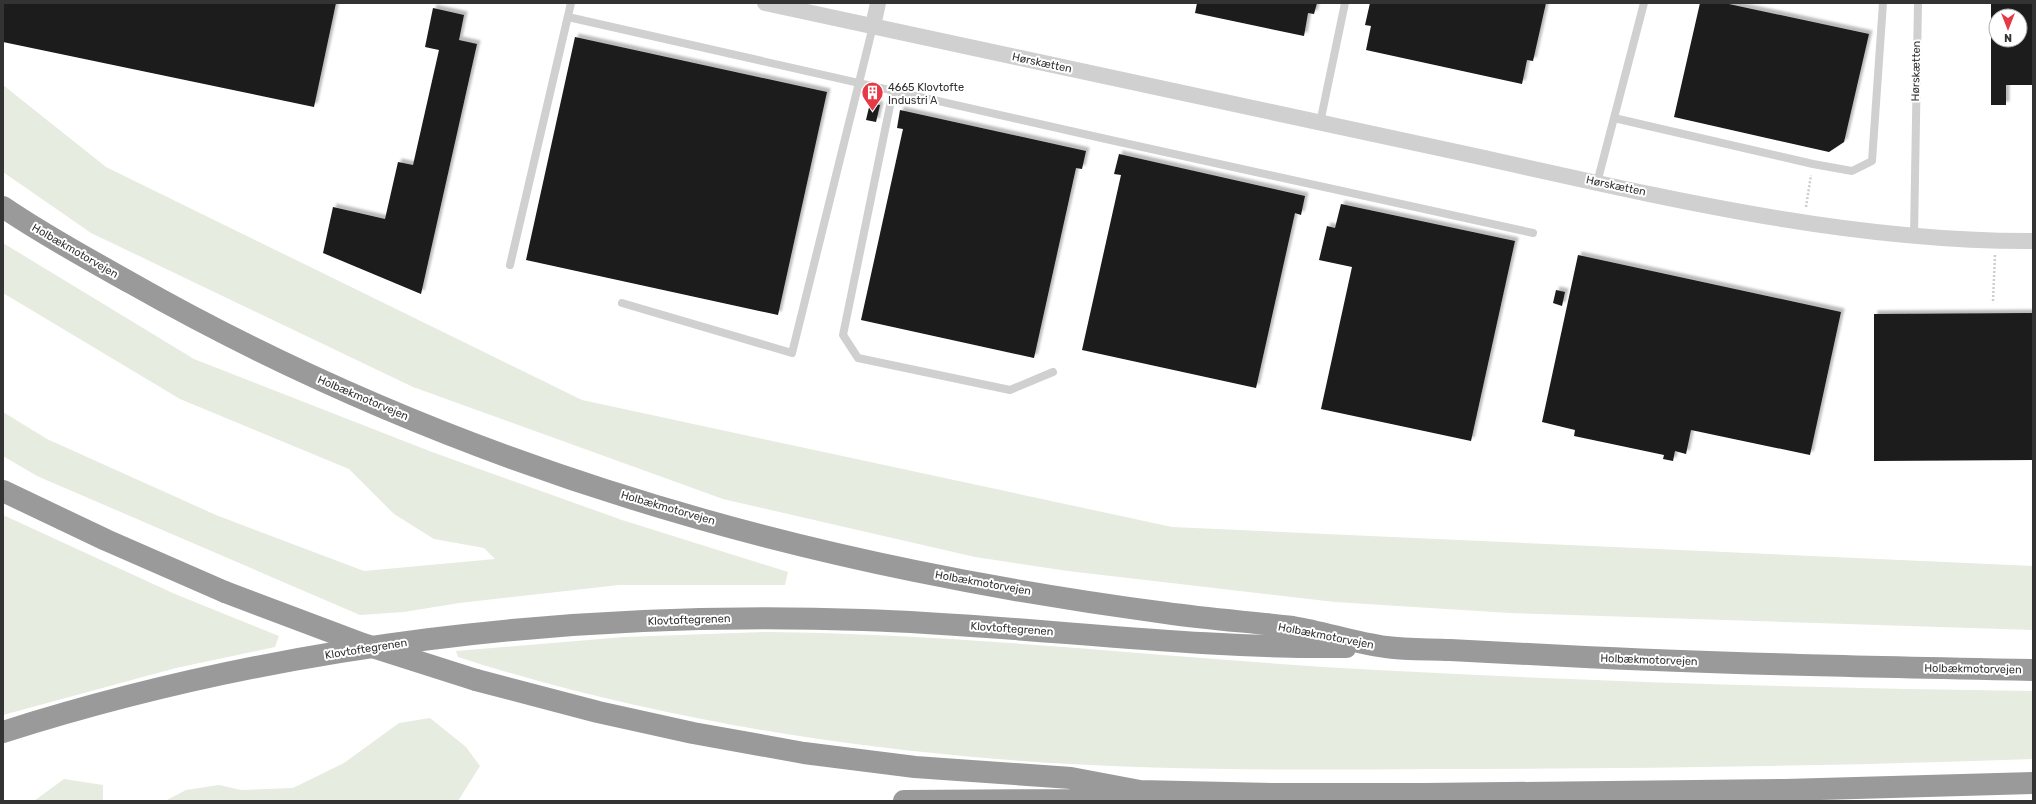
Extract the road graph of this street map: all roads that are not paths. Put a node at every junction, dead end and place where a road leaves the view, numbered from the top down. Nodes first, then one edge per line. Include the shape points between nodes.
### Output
1 (571, 3) edge
2 (765, 3) edge
3 (878, 3) edge
4 (1345, 3) edge
5 (1644, 3) edge
6 (1883, 3) edge
7 (1918, 3) edge
8 (568, 17) junction
9 (873, 26) junction
10 (858, 83) junction
11 (893, 91) junction
12 (1614, 118) junction
13 (1320, 123) junction
14 (1597, 182) junction
15 (3, 207) edge
16 (1533, 233) dead end
17 (1914, 236) junction
18 (2033, 241) edge
19 (510, 265) dead end
20 (622, 303) dead end
21 (1053, 372) dead end
22 (3, 491) edge
23 (1385, 647) junction
24 (2033, 670) edge
25 (3, 732) edge
26 (2033, 783) edge
27 (1140, 791) junction
28 (904, 801) edge

1 - 8 lane
2 - 9 street, Hørskætten
3 - 9 street
4 - 13 lane
5 - 12 lane
6 - 12 lane via 1872,161 1852,171
7 - 17 lane, Hørskætten
8 - 10 lane
8 - 19 lane
9 - 10 lane
9 - 13 street, Hørskætten
10 - 11 lane
10 - 20 lane via 792,353
11 - 16 lane
11 - 21 lane via 842,335 858,358 1010,390
12 - 14 lane
13 - 14 street, Hørskætten
14 - 17 street, Hørskætten via 1776,218
15 - 23 highway, Holbækmotorvejen via 31,226 154,296 284,363 466,440 618,494 803,545 920,572 1124,607 1296,628
17 - 18 street, Hørskætten via 1996,242
22 - 27 highway, bridge via 225,592 363,644 476,680 598,712 693,733 804,753 914,767 1071,778
23 - 24 highway, Holbækmotorvejen via 1800,666
23 - 25 highway, Klovtoftegrenen via 1296,648 942,623 784,617 608,623 432,639 287,662 143,693
26 - 27 highway via 1777,791 1274,794
27 - 28 highway via 1071,800

